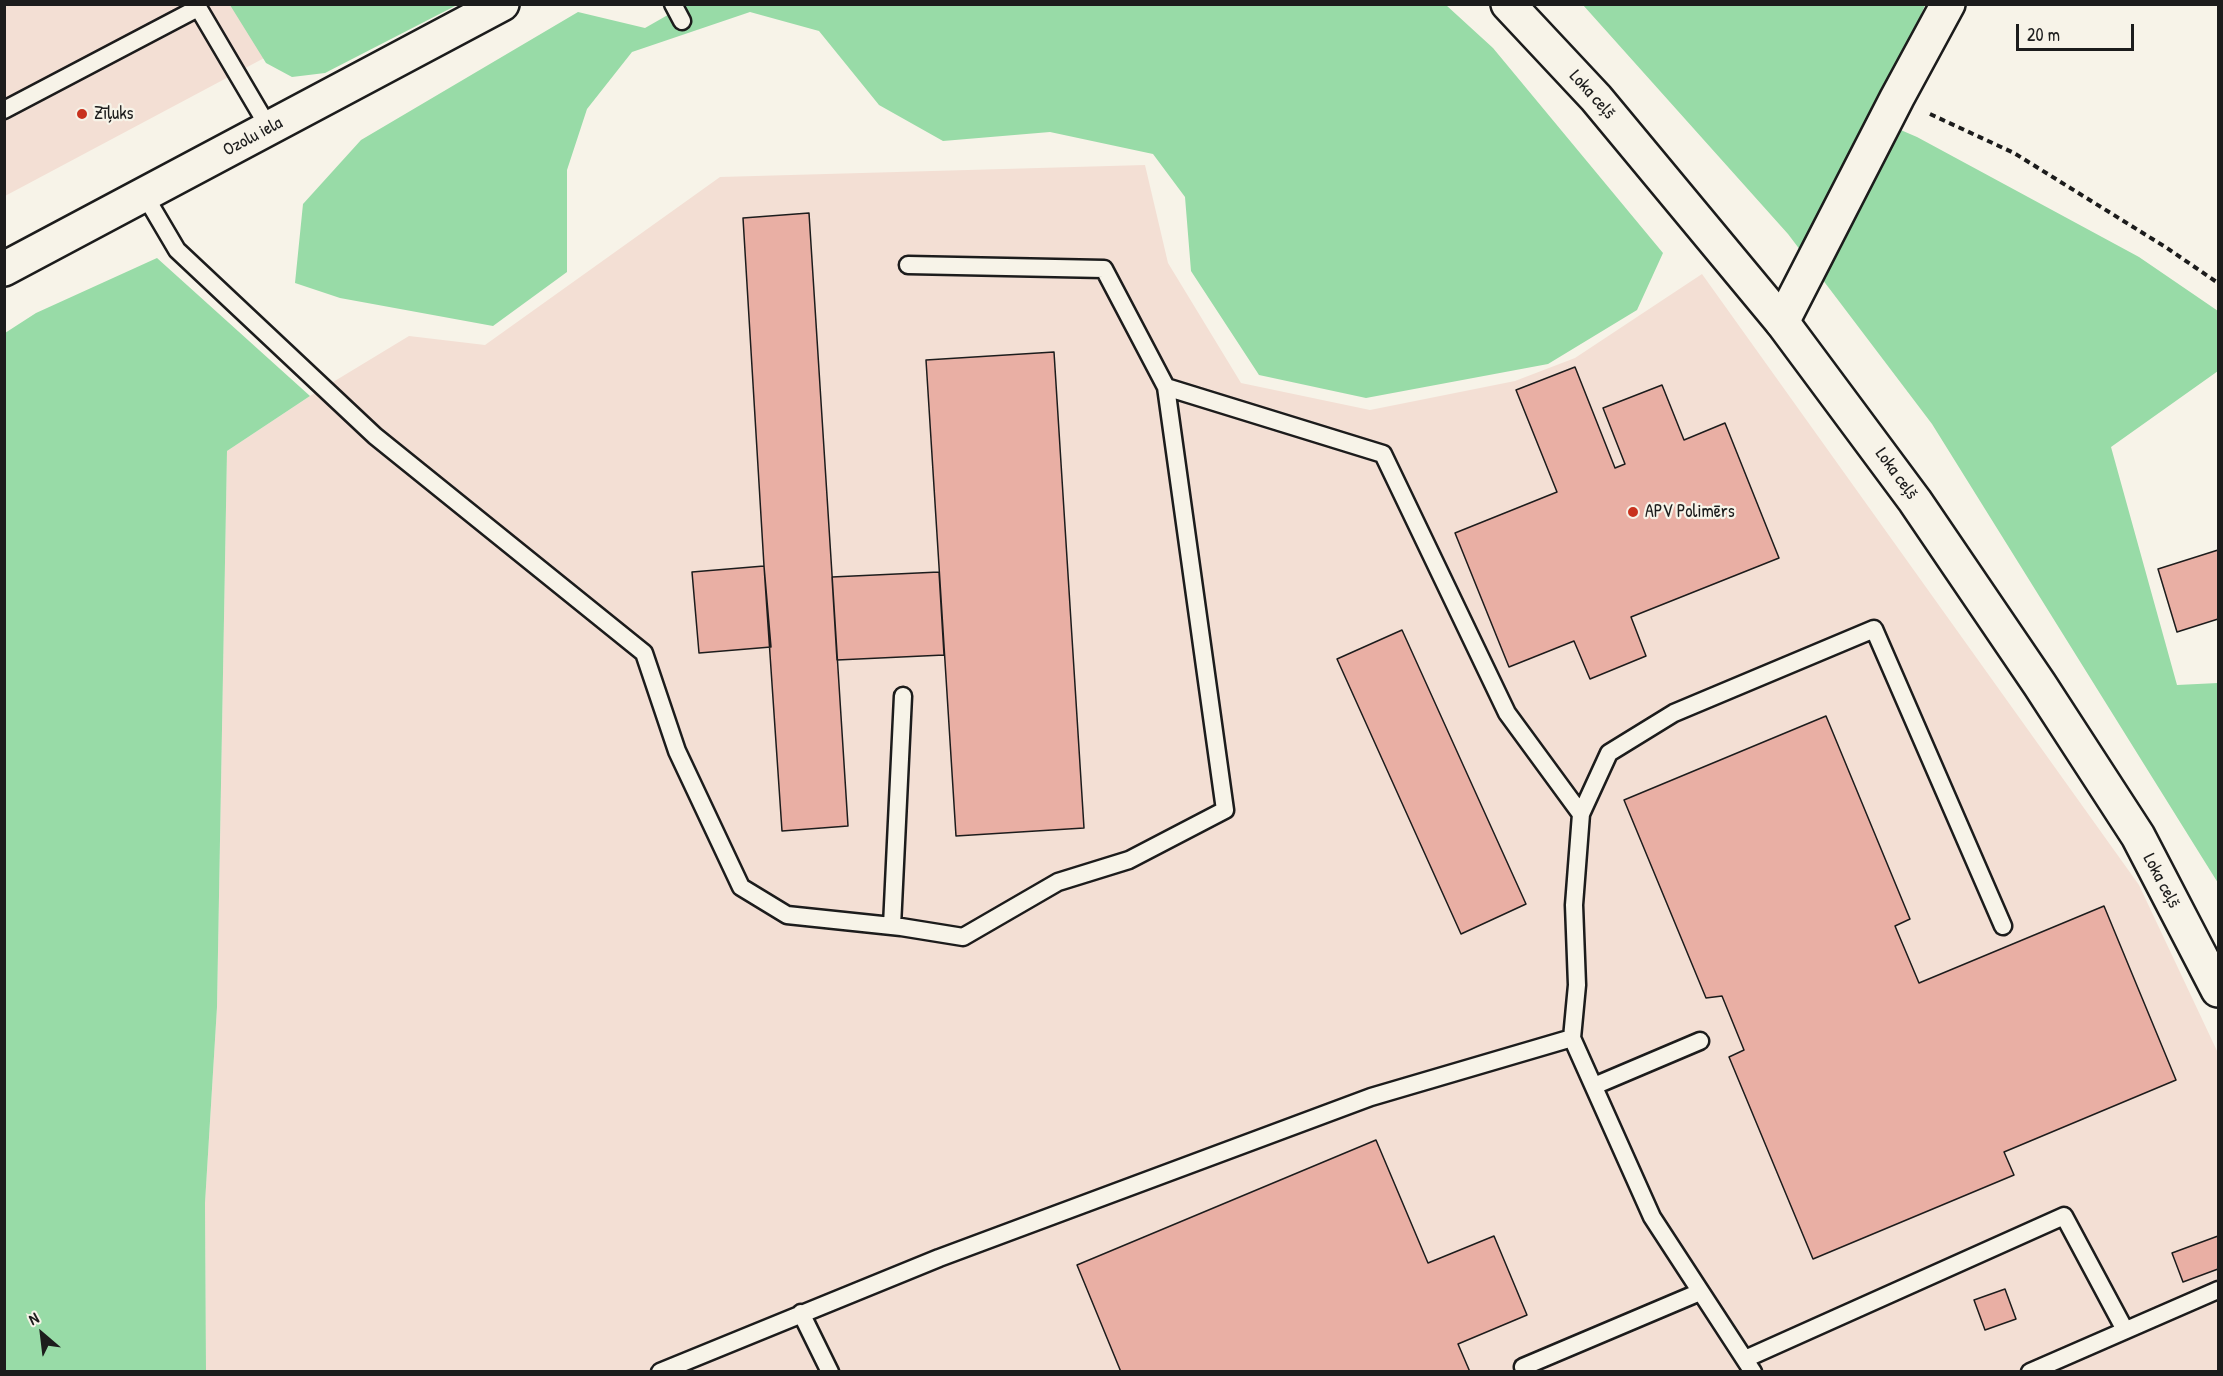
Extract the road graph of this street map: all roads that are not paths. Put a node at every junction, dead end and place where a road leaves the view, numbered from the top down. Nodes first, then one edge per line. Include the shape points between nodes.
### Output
1 (502, 4) edge
2 (674, 4) edge
3 (1508, 4) edge
4 (1948, 4) edge
5 (197, 6) edge
6 (682, 21) dead end
7 (4, 110) edge
8 (269, 128) junction
9 (144, 194) junction
10 (908, 265) dead end
11 (4, 269) edge
12 (1782, 322) junction
13 (1166, 387) junction
14 (903, 696) dead end
15 (1581, 814) junction
16 (892, 926) junction
17 (2003, 926) dead end
18 (2218, 990) edge
19 (1572, 1038) junction
20 (1700, 1041) dead end
21 (1594, 1086) junction
22 (2218, 1290) edge
23 (1700, 1292) junction
24 (801, 1313) junction
25 (2125, 1330) junction
26 (1749, 1365) edge
27 (1523, 1367) dead end
28 (660, 1371) edge
29 (830, 1371) edge
30 (2030, 1371) edge

1 - 8 main road, Ozolu iela
2 - 6 lane
3 - 12 main road, Loka ceļš via 1596,98
4 - 12 main road
5 - 7 lane
5 - 8 lane
8 - 9 main road, Ozolu iela
9 - 11 main road, Ozolu iela
9 - 16 lane via 177,250 375,436 644,653 677,751 741,887 787,915
10 - 13 lane via 1104,268
12 - 18 main road, Loka ceļš via 1916,501 2040,685 2138,836
13 - 15 lane via 1383,454 1506,713
13 - 16 lane via 1225,810 1129,860 1058,882 963,937
14 - 16 lane
15 - 17 lane via 1609,753 1674,713 1874,629
15 - 19 lane via 1574,905 1577,985
19 - 21 lane
19 - 24 lane via 1371,1097
20 - 21 lane
21 - 23 lane via 1652,1217
22 - 25 lane
23 - 26 lane
23 - 27 lane
24 - 28 lane
24 - 29 lane
25 - 26 lane via 2064,1216
25 - 30 lane

